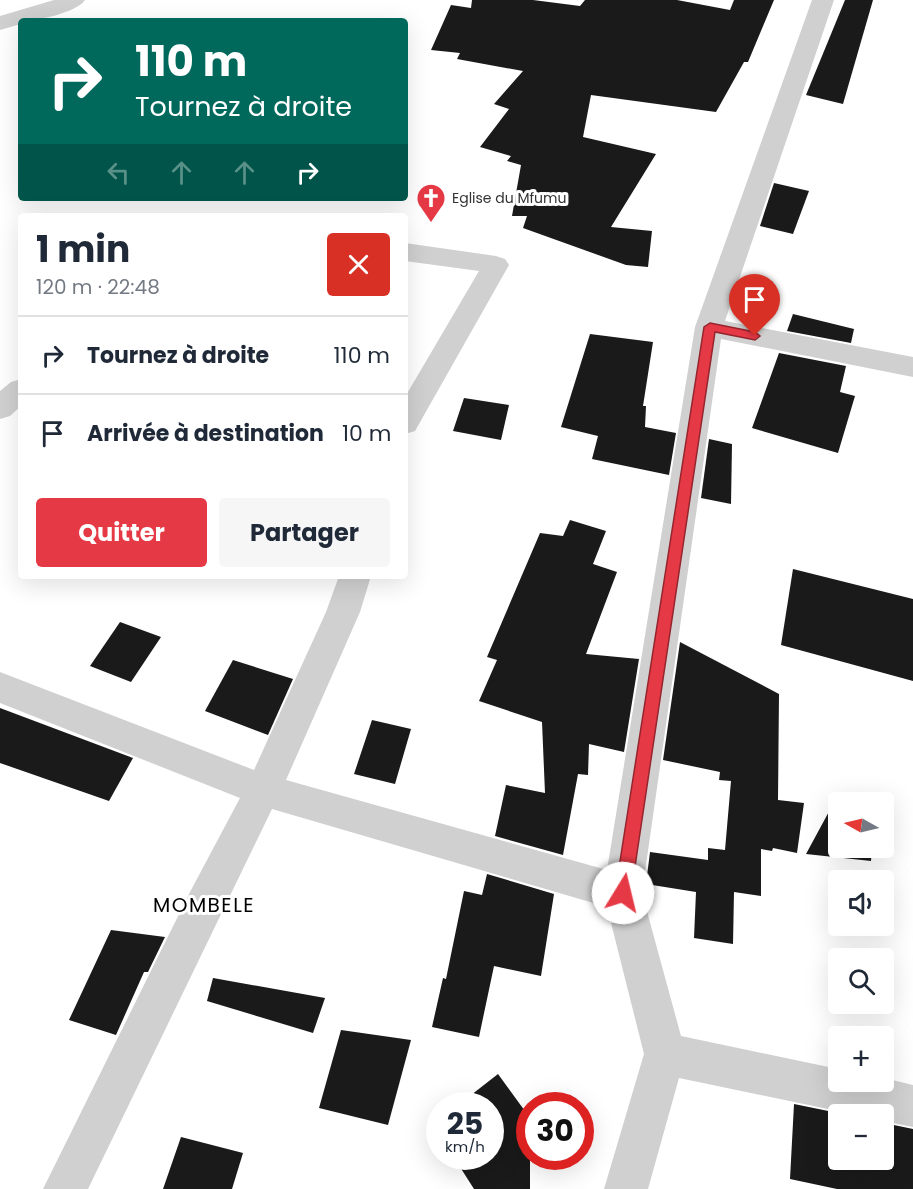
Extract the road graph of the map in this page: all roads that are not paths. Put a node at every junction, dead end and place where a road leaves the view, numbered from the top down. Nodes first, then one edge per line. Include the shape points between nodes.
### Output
1 (27, 0) edge
2 (74, 0) edge
3 (823, 0) edge
4 (52, 10) edge
5 (18, 18) edge
6 (20, 18) edge
7 (0, 23) edge
8 (408, 252) edge
9 (710, 327) junction
10 (913, 367) edge
11 (18, 391) edge
12 (0, 408) edge
13 (408, 418) edge
14 (354, 579) edge
15 (0, 687) edge
16 (263, 790) junction
17 (623, 893) junction
18 (665, 1054) junction
19 (913, 1106) edge
20 (65, 1189) edge
21 (626, 1189) edge

1 - 4 street
2 - 4 street
3 - 9 street
4 - 6 street
5 - 7 street
8 - 13 street via 496,265
9 - 10 street
9 - 17 street
11 - 12 street
14 - 16 street
15 - 16 street
16 - 17 street
16 - 20 street
17 - 18 street
18 - 19 street
18 - 21 street

